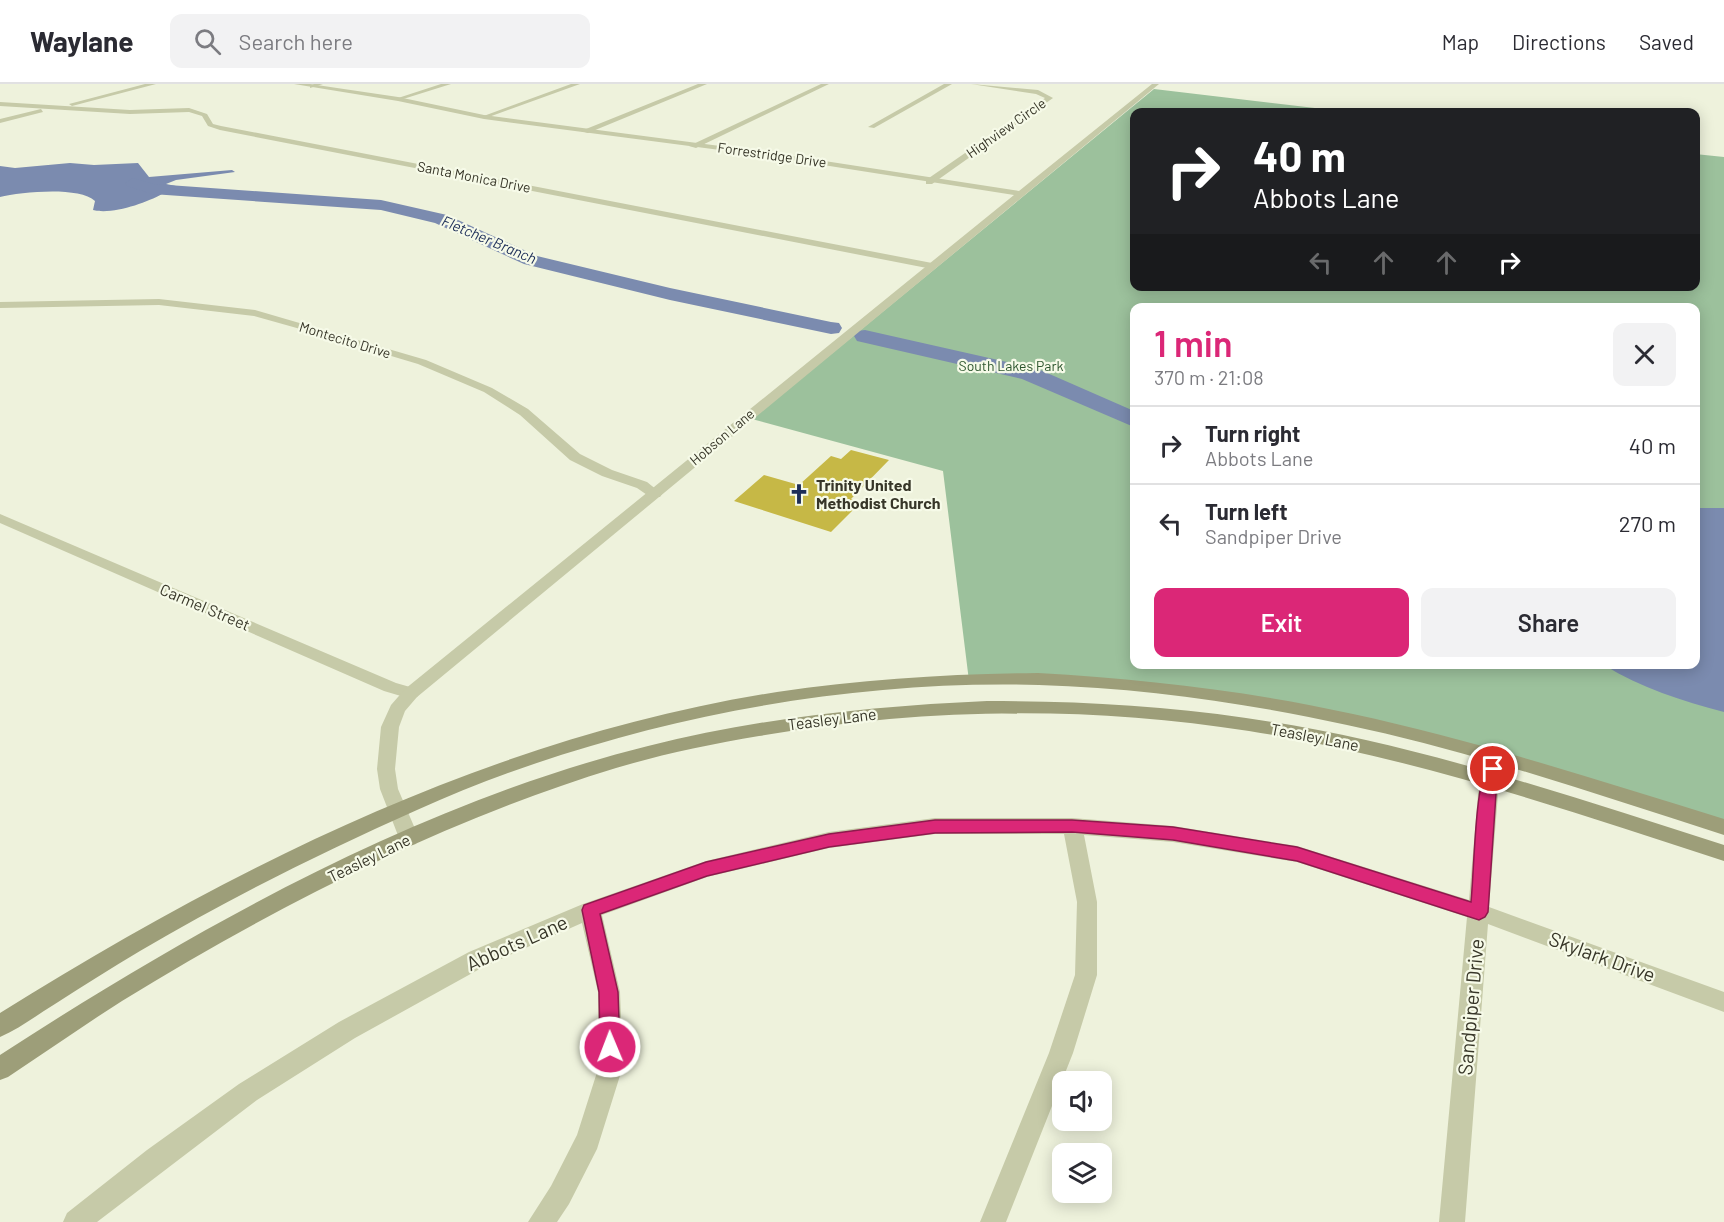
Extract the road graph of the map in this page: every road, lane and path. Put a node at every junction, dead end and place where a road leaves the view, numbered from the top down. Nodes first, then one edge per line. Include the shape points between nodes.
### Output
1 (153, 84) edge
2 (297, 84) edge
3 (320, 84) edge
4 (448, 84) edge
5 (577, 84) edge
6 (704, 84) edge
7 (826, 84) edge
8 (949, 84) edge
9 (974, 84) edge
10 (1156, 84) edge
11 (312, 87) junction
12 (0, 99) edge
13 (398, 99) junction
14 (0, 104) edge
15 (20, 105) junction
16 (53, 108) junction
17 (484, 117) junction
18 (0, 121) edge
19 (872, 127) dead end
20 (587, 130) junction
21 (695, 145) junction
22 (931, 181) junction
23 (1020, 195) junction
24 (932, 266) junction
25 (0, 305) edge
26 (655, 494) junction
27 (0, 518) edge
28 (411, 693) junction
29 (1493, 768) junction
30 (397, 810) junction
31 (1072, 826) junction
32 (1724, 827) edge
33 (409, 838) junction
34 (1724, 853) edge
35 (590, 910) junction
36 (1479, 912) junction
37 (1724, 1002) edge
38 (0, 1026) edge
39 (0, 1069) edge
40 (76, 1222) edge
41 (541, 1222) edge
42 (993, 1222) edge
43 (1452, 1222) edge

1 - 16 street
2 - 11 street, Forrestridge Drive
3 - 11 street
4 - 13 street
5 - 17 street
6 - 20 street
7 - 21 street
8 - 19 street
9 - 22 street, Highview Circle via 1038,92 1050,98
10 - 23 street, Hobson Lane
11 - 13 street, Forrestridge Drive
12 - 15 street, Santa Monica Drive
13 - 17 street, Forrestridge Drive
14 - 15 street, Santa Monica Drive
15 - 16 street, Santa Monica Drive
16 - 18 street
16 - 24 street, Santa Monica Drive via 189,110 205,115 210,125 220,128
17 - 20 street, Forrestridge Drive
20 - 21 street, Forrestridge Drive
21 - 22 street, Forrestridge Drive
22 - 23 street, Forrestridge Drive
23 - 24 street, Hobson Lane
24 - 26 street, Hobson Lane
25 - 26 street, Montecito Drive via 159,302 255,313 315,330 422,362 492,392 524,412 575,457
26 - 28 street, Hobson Lane
27 - 28 street, Carmel Street
28 - 30 street, Hobson Lane via 397,709 390,727 386,769
29 - 30 main road, Teasley Lane via 1424,737 1324,715 1121,684 989,680 915,683 793,696 645,726 507,767
29 - 32 main road, Teasley Lane
29 - 33 main road, Teasley Lane via 1192,717 1130,711 918,709 780,725 674,746 542,785
29 - 34 main road, Teasley Lane
29 - 36 street, Sandpiper Drive
30 - 33 street, Hobson Lane
30 - 38 main road, Teasley Lane via 212,900 97,964
31 - 35 street, Abbots Lane via 935,826 829,840 706,869
31 - 36 street, Abbots Lane via 1173,834 1297,854
31 - 42 street via 1087,902 1086,975 1061,1053
33 - 39 main road, Teasley Lane via 201,943 126,986
35 - 40 street, Abbots Lane via 477,959 347,1030 248,1092
35 - 41 street via 609,992 611,1066 588,1140 560,1195
36 - 37 street, Skylark Drive
36 - 43 street, Sandpiper Drive

